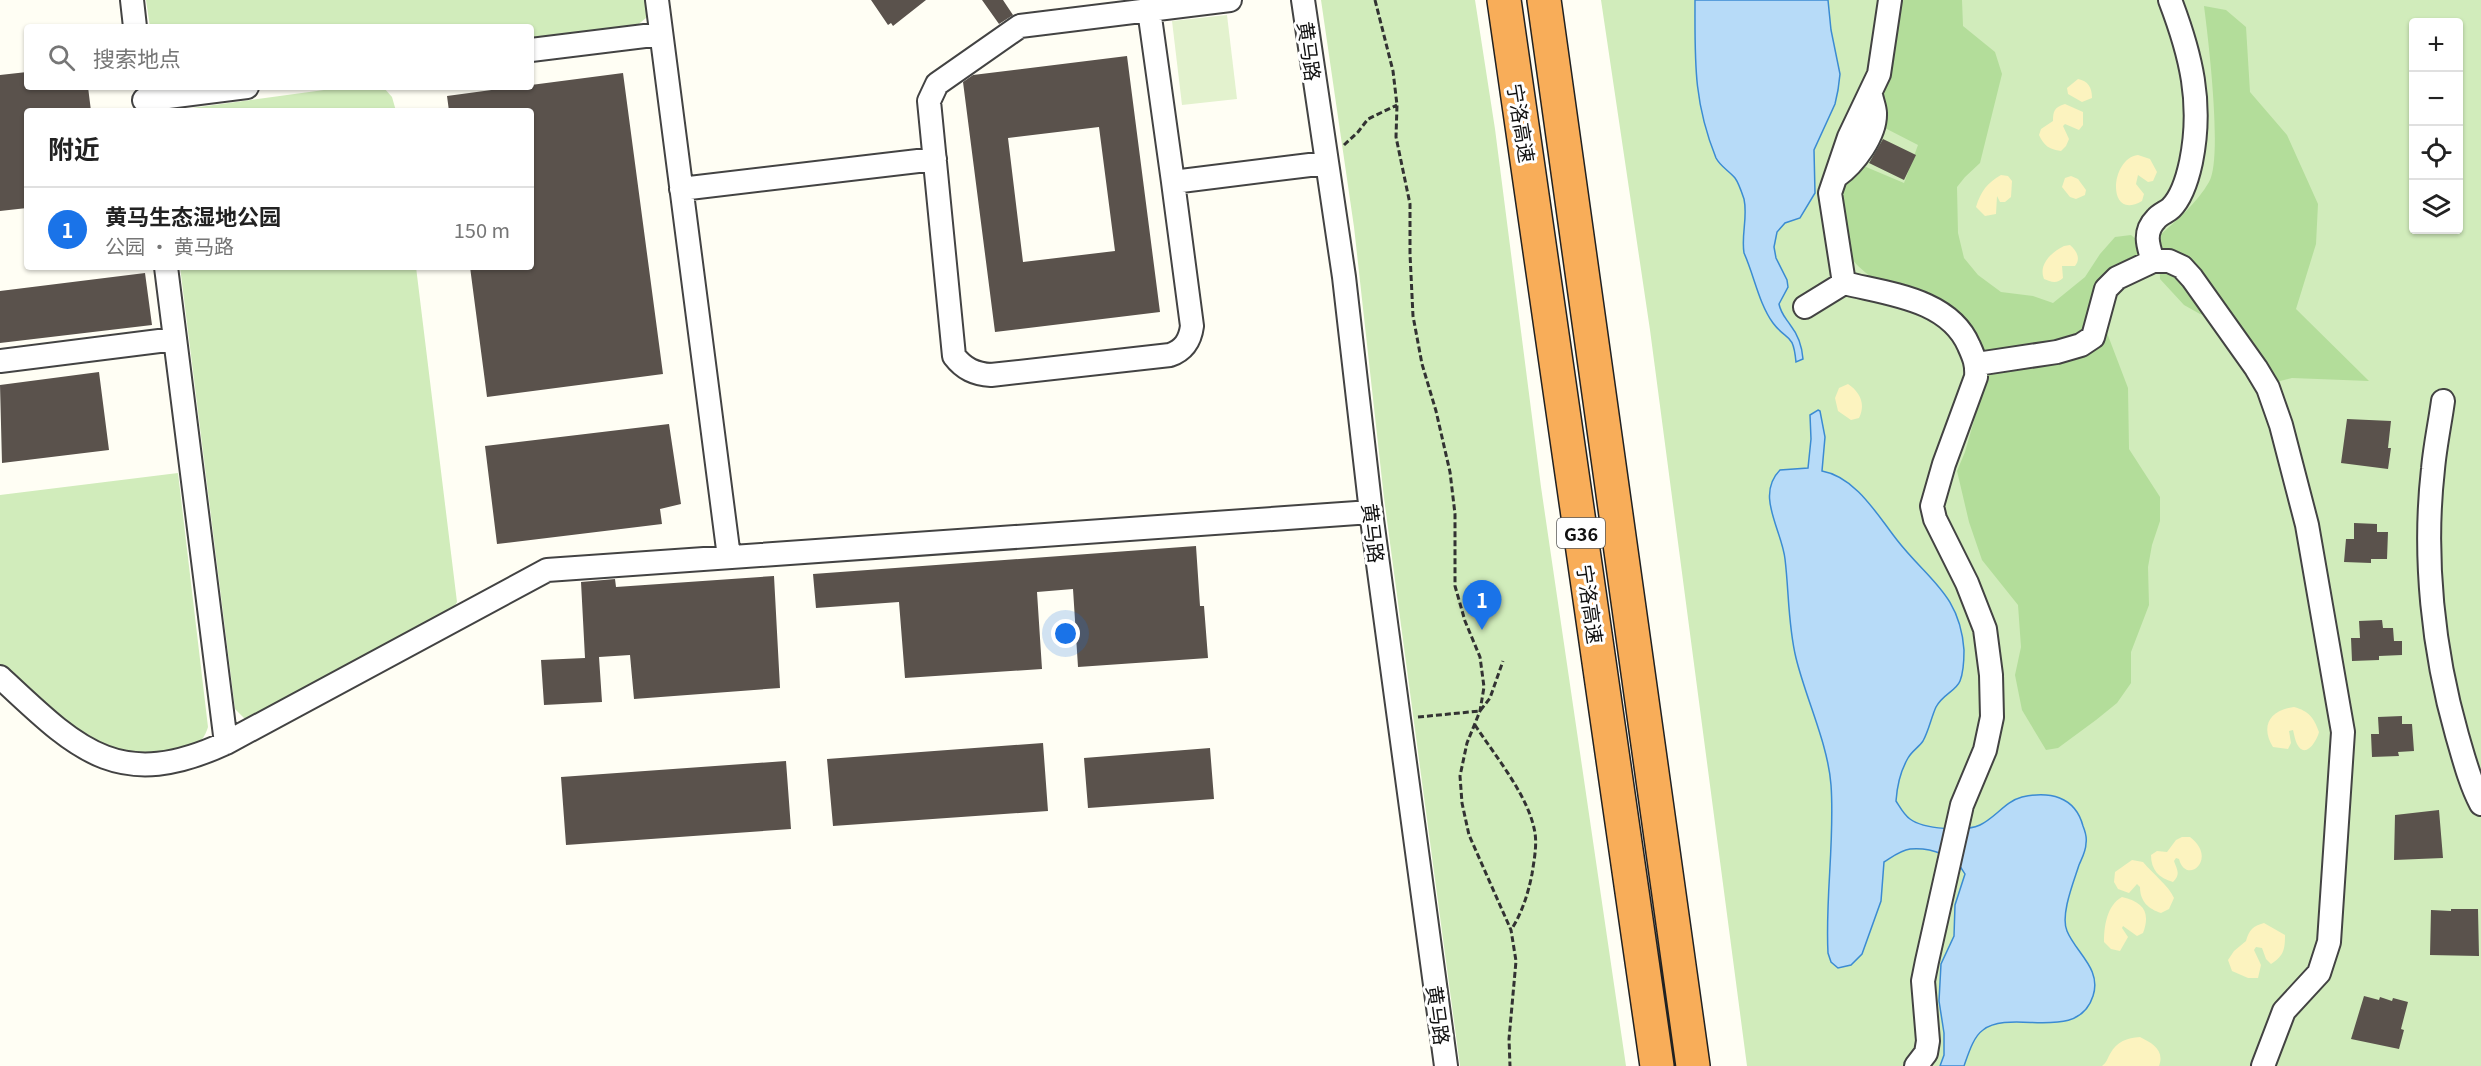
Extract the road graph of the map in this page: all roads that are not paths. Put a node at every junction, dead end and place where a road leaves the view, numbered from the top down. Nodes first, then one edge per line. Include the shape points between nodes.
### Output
1 (132, 0) edge
2 (657, 0) edge
3 (1230, 0) edge
4 (1303, 0) edge
5 (1504, 0) edge
6 (1544, 0) edge
7 (1890, 0) edge
8 (2170, 0) edge
9 (1149, 10) junction
10 (135, 24) edge
11 (661, 33) junction
12 (534, 50) edge
13 (221, 90) edge
14 (144, 99) edge
15 (1325, 157) junction
16 (935, 159) junction
17 (1173, 182) junction
18 (681, 189) junction
19 (2153, 261) junction
20 (166, 270) edge
21 (1844, 283) junction
22 (1805, 307) dead end
23 (175, 339) junction
24 (0, 361) edge
25 (1977, 364) junction
26 (2443, 401) dead end
27 (1371, 512) junction
28 (729, 557) junction
29 (0, 677) edge
30 (226, 743) junction
31 (2481, 804) edge
32 (1446, 1066) edge
33 (1657, 1066) edge
34 (1693, 1066) edge
35 (1916, 1066) edge
36 (2262, 1066) edge

1 - 10 street
2 - 11 street
3 - 9 street
4 - 15 street, 黄马路
5 - 33 highway, 宁洛高速 / G36
6 - 34 highway, 宁洛高速 / G36
7 - 21 street via 1881,68 1871,95 1873,126 1859,156 1833,178 1830,193
8 - 19 street via 2190,55 2196,85 2196,125 2184,185 2172,207 2147,232
9 - 16 street via 1020,26 937,84 929,101
9 - 17 street
11 - 12 street
11 - 18 street
13 - 14 street
15 - 17 street
15 - 27 street, 黄马路 via 1344,277
16 - 17 street via 954,356 969,370 984,375 1170,355 1183,348 1192,326
16 - 18 street
18 - 28 street
19 - 25 street via 2117,278 2106,289 2092,337 2081,345
19 - 36 street via 2169,261 2192,278 2268,388 2307,525 2343,732 2329,942 2319,973 2284,1011
20 - 23 street
21 - 22 street
21 - 25 street via 1933,307 1953,321
23 - 24 street
23 - 30 street
25 - 35 street via 1932,506 1985,629 1992,717 1985,750 1962,805 1927,960 1923,981 1928,1041 1926,1053
26 - 31 street via 2433,470 2430,552 2437,647 2451,713
27 - 28 street
27 - 32 street, 黄马路
28 - 30 street via 547,570
29 - 30 street via 49,723 106,759 155,765 191,757

